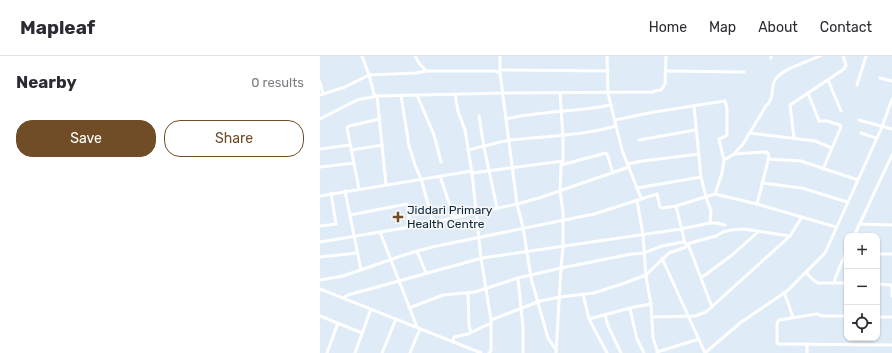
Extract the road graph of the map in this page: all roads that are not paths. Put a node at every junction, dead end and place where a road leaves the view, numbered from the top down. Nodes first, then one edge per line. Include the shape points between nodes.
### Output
1 (362, 56) edge
2 (415, 56) edge
3 (500, 56) edge
4 (608, 56) edge
5 (666, 56) edge
6 (820, 56) edge
7 (843, 56) edge
8 (866, 56) edge
9 (426, 71) junction
10 (608, 71) junction
11 (666, 71) junction
12 (500, 72) junction
13 (744, 72) dead end
14 (369, 75) junction
15 (880, 78) dead end
16 (828, 80) junction
17 (892, 81) edge
18 (320, 82) edge
19 (858, 85) dead end
20 (503, 93) junction
21 (560, 93) junction
22 (608, 93) junction
23 (808, 93) junction
24 (455, 94) junction
25 (322, 95) edge
26 (401, 95) junction
27 (417, 95) junction
28 (377, 96) junction
29 (892, 98) edge
30 (611, 105) junction
31 (694, 106) junction
32 (562, 111) junction
33 (841, 111) dead end
34 (479, 116) dead end
35 (320, 119) edge
36 (380, 119) junction
37 (506, 120) junction
38 (615, 120) junction
39 (859, 120) dead end
40 (616, 126) junction
41 (882, 127) junction
42 (892, 129) edge
43 (695, 130) junction
44 (749, 133) junction
45 (861, 133) dead end
46 (563, 136) junction
47 (794, 138) junction
48 (876, 138) junction
49 (639, 140) dead end
50 (509, 141) junction
51 (350, 145) junction
52 (383, 145) junction
53 (484, 147) junction
54 (832, 148) junction
55 (320, 149) edge
56 (351, 150) junction
57 (468, 150) junction
58 (698, 154) junction
59 (734, 154) junction
60 (892, 154) edge
61 (768, 159) junction
62 (724, 160) junction
63 (563, 161) junction
64 (441, 162) dead end
65 (354, 163) junction
66 (561, 165) junction
67 (628, 166) junction
68 (320, 167) edge
69 (513, 167) junction
70 (823, 169) junction
71 (489, 171) junction
72 (472, 172) junction
73 (613, 173) junction
74 (440, 176) junction
75 (701, 177) junction
76 (421, 179) junction
77 (858, 180) junction
78 (762, 183) junction
79 (386, 185) junction
80 (637, 188) junction
81 (359, 189) junction
82 (345, 191) junction
83 (560, 191) junction
84 (331, 193) junction
85 (716, 194) junction
86 (320, 196) edge
87 (706, 197) junction
88 (641, 198) junction
89 (637, 200) junction
90 (847, 202) junction
91 (518, 204) junction
92 (757, 204) junction
93 (676, 206) junction
94 (496, 208) junction
95 (476, 213) junction
96 (350, 215) junction
97 (802, 217) junction
98 (454, 218) junction
99 (433, 221) junction
100 (564, 221) junction
101 (710, 223) junction
102 (859, 224) junction
103 (725, 225) dead end
104 (892, 225) edge
105 (320, 226) edge
106 (410, 227) junction
107 (523, 227) junction
108 (836, 227) junction
109 (681, 229) junction
110 (759, 231) junction
111 (380, 232) junction
112 (855, 233) edge
113 (643, 235) junction
114 (790, 236) junction
115 (354, 237) junction
116 (479, 237) junction
117 (320, 242) edge
118 (686, 245) junction
119 (563, 246) junction
120 (417, 251) junction
121 (527, 251) junction
122 (357, 253) junction
123 (644, 253) junction
124 (880, 254) edge
125 (892, 254) edge
126 (320, 257) edge
127 (844, 257) edge
128 (481, 258) junction
129 (662, 258) junction
130 (390, 260) junction
131 (561, 268) junction
132 (361, 270) junction
133 (806, 272) junction
134 (426, 273) junction
135 (646, 274) junction
136 (531, 275) junction
137 (518, 278) junction
138 (700, 278) junction
139 (320, 280) edge
140 (398, 280) junction
141 (834, 283) junction
142 (844, 283) edge
143 (880, 284) edge
144 (892, 285) edge
145 (486, 288) junction
146 (320, 289) edge
147 (784, 292) junction
148 (468, 293) junction
149 (583, 294) junction
150 (892, 296) edge
151 (560, 297) junction
152 (343, 298) junction
153 (539, 303) junction
154 (651, 304) junction
155 (712, 307) junction
156 (409, 308) junction
157 (520, 308) junction
158 (371, 309) junction
159 (630, 309) junction
160 (605, 315) junction
161 (689, 315) junction
162 (320, 316) edge
163 (844, 316) edge
164 (652, 317) junction
165 (793, 317) junction
166 (880, 317) edge
167 (892, 317) edge
168 (396, 319) junction
169 (589, 319) junction
170 (491, 321) junction
171 (338, 323) junction
172 (418, 328) junction
173 (471, 332) junction
174 (362, 333) junction
175 (699, 339) junction
176 (453, 342) junction
177 (807, 344) junction
178 (892, 345) edge
179 (556, 351) edge
180 (606, 352) edge
181 (327, 353) edge
182 (355, 353) edge
183 (382, 353) edge
184 (412, 353) edge
185 (481, 353) edge
186 (489, 353) edge
187 (524, 353) edge
188 (621, 353) edge
189 (644, 353) edge
190 (657, 353) edge
191 (705, 353) edge
192 (806, 353) edge

1 - 14 street
2 - 9 street
3 - 12 street
4 - 10 street
5 - 11 street
6 - 44 street via 777,76 771,100
7 - 16 street via 845,67
8 - 19 street
9 - 12 street
9 - 14 street
10 - 12 street
10 - 22 street
11 - 13 street
11 - 22 street via 665,84 661,90
12 - 20 street
14 - 25 street
14 - 28 street via 374,94
15 - 17 street
16 - 23 street
16 - 33 street
18 - 25 street
20 - 21 street
20 - 24 street
20 - 37 street
21 - 22 street
21 - 32 street
22 - 30 street
23 - 47 street via 789,106
23 - 54 street via 819,121 840,125
24 - 27 street
24 - 57 street
26 - 27 street
26 - 28 street
26 - 76 street via 409,146
27 - 64 street via 434,135
28 - 35 street via 357,100
28 - 36 street
29 - 41 street
30 - 32 street
30 - 38 street
31 - 38 street
31 - 43 street
31 - 62 street via 725,101 727,104 727,134 720,139
32 - 37 street
32 - 46 street
34 - 53 street
36 - 51 street via 346,128
36 - 52 street
37 - 50 street
38 - 40 street
39 - 41 street
40 - 46 street
40 - 67 street
41 - 42 street
41 - 48 street
43 - 49 street
43 - 58 street
44 - 47 street
44 - 59 street
45 - 48 street
46 - 50 street
46 - 63 street
47 - 54 street
48 - 77 street
50 - 53 street
50 - 69 street
51 - 55 street
51 - 56 street
52 - 56 street
52 - 79 street
53 - 57 street
53 - 71 street
54 - 70 street
56 - 65 street
57 - 72 street
58 - 67 street via 662,158
58 - 75 street
59 - 61 street via 764,152 768,153
59 - 62 street
60 - 102 street
61 - 70 street via 801,161
61 - 78 street
62 - 85 street
63 - 66 street
63 - 69 street
65 - 68 street
65 - 81 street
66 - 73 street via 606,153
66 - 83 street
67 - 73 street
67 - 80 street
69 - 71 street
69 - 91 street
70 - 77 street
71 - 72 street
71 - 94 street
72 - 74 street
72 - 95 street
73 - 83 street
74 - 76 street
74 - 98 street
75 - 80 street
75 - 87 street
76 - 79 street
76 - 99 street
77 - 90 street
78 - 90 street via 802,188
78 - 92 street
79 - 81 street
80 - 88 street
81 - 82 street
82 - 84 street
82 - 96 street
83 - 91 street
83 - 100 street
84 - 86 street
84 - 105 street via 336,224
85 - 87 street
85 - 92 street
87 - 93 street
87 - 101 street via 711,211
88 - 89 street
88 - 93 street via 656,194 662,208
89 - 100 street via 611,210
89 - 113 street
90 - 108 street
91 - 94 street
91 - 107 street
92 - 97 street
93 - 109 street
94 - 95 street
95 - 98 street
95 - 116 street
96 - 106 street via 407,204
96 - 115 street
97 - 108 street
97 - 114 street
98 - 99 street
99 - 106 street
100 - 107 street
100 - 119 street
101 - 103 street
101 - 109 street
102 - 104 street
102 - 112 street
106 - 111 street
107 - 116 street
107 - 121 street
108 - 133 street via 825,252
109 - 113 street
109 - 118 street
110 - 114 street
110 - 118 street via 731,230
110 - 138 street
111 - 115 street
111 - 130 street
113 - 119 street
113 - 123 street
114 - 155 street
115 - 117 street
115 - 122 street
116 - 120 street
116 - 128 street
118 - 123 street via 683,242 662,246
118 - 129 street
118 - 138 street
119 - 121 street
119 - 131 street
120 - 130 street
120 - 134 street
121 - 128 street
121 - 136 street
122 - 126 street
122 - 132 street
123 - 131 street
123 - 135 street
124 - 125 street
127 - 141 street
128 - 134 street
128 - 145 street
129 - 135 street
129 - 161 street
130 - 132 street
130 - 140 street
131 - 136 street
131 - 151 street
132 - 139 street
133 - 141 street via 818,283
133 - 147 street
134 - 140 street
135 - 149 street via 606,290
135 - 154 street
136 - 137 street
136 - 153 street
137 - 145 street
137 - 157 street
138 - 155 street
140 - 152 street
140 - 156 street
141 - 142 street
143 - 144 street
144 - 150 street
145 - 148 street
145 - 170 street
146 - 152 street
147 - 165 street
147 - 191 street via 740,323
148 - 156 street via 443,296
148 - 173 street via 468,326
149 - 151 street
149 - 169 street
151 - 153 street
151 - 179 street
152 - 158 street
153 - 157 street
153 - 179 street via 548,338
154 - 159 street
154 - 164 street
155 - 161 street via 701,314
156 - 172 street
157 - 170 street
157 - 187 street
158 - 168 street
158 - 174 street
159 - 160 street
159 - 189 street
160 - 169 street
160 - 188 street
161 - 164 street
161 - 175 street
162 - 171 street
163 - 165 street via 817,314
164 - 190 street
165 - 177 street via 778,320 778,344
166 - 167 street
168 - 172 street
168 - 183 street
169 - 180 street
170 - 173 street
170 - 186 street
171 - 174 street
171 - 181 street
172 - 176 street
172 - 184 street
173 - 176 street via 454,337
174 - 182 street
175 - 190 street
175 - 191 street
176 - 185 street
177 - 178 street
177 - 192 street

